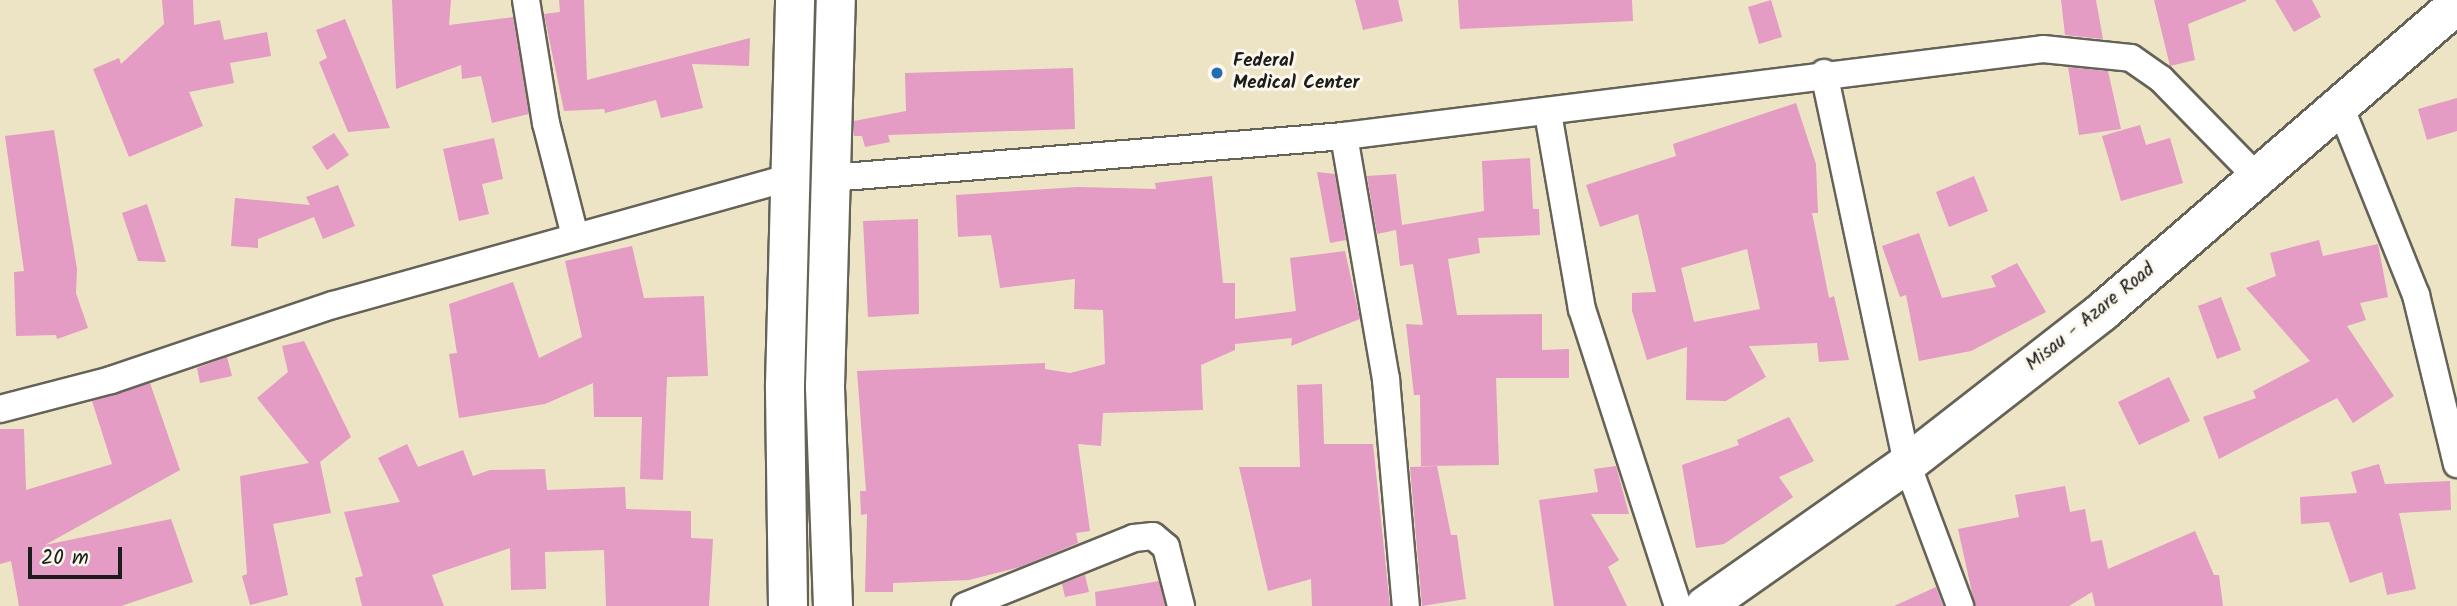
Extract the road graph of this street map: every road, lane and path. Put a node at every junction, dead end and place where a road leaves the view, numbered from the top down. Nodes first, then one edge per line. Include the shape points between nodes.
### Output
1 (526, 0) edge
2 (795, 0) edge
3 (836, 0) edge
4 (2457, 5) edge
5 (1824, 73) junction
6 (2340, 106) junction
7 (1548, 113) junction
8 (1344, 136) junction
9 (791, 177) junction
10 (831, 178) junction
11 (2258, 178) junction
12 (575, 236) junction
13 (0, 409) edge
14 (1907, 464) junction
15 (2457, 464) edge
16 (788, 606) edge
17 (833, 606) edge
18 (965, 606) edge
19 (1181, 606) edge
20 (1406, 606) edge
21 (1678, 606) edge
22 (1705, 606) edge
23 (1960, 606) edge

1 - 12 street via 546,122
2 - 9 main road
3 - 10 main road
4 - 6 main road, Misau - Azare Road
5 - 7 street
5 - 11 street via 2043,49 2131,58 2161,79
5 - 14 street
6 - 11 main road, Misau - Azare Road
6 - 15 street via 2416,295
7 - 8 street
7 - 21 street via 1582,309
8 - 10 street
8 - 20 street via 1386,379
9 - 12 street
9 - 16 main road via 785,385
10 - 17 main road via 825,386
11 - 14 main road, Misau - Azare Road via 2102,312
12 - 13 street via 333,305 111,380
14 - 22 main road, Misau - Azare Road
14 - 23 street
18 - 19 street via 1134,538 1153,536 1166,547

